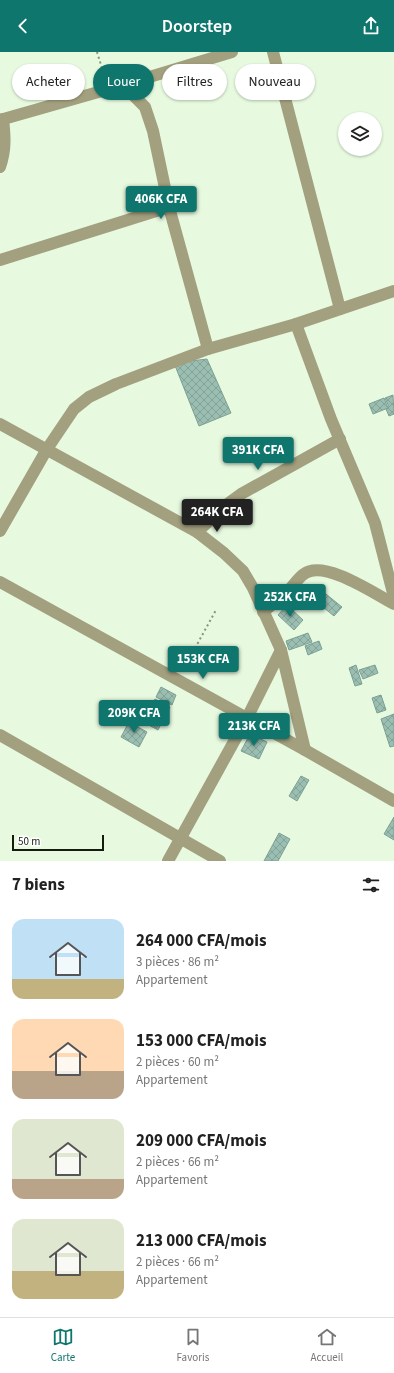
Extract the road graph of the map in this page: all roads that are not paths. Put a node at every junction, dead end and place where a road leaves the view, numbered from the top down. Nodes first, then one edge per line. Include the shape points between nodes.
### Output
1 (232, 52) edge
2 (273, 52) edge
3 (154, 77) edge
4 (93, 93) edge
5 (139, 100) edge
6 (2, 119) edge
7 (0, 167) edge
8 (170, 207) junction
9 (0, 260) edge
10 (394, 291) edge
11 (340, 309) junction
12 (296, 324) junction
13 (208, 349) junction
14 (0, 424) edge
15 (340, 439) junction
16 (47, 449) junction
17 (0, 531) edge
18 (197, 532) junction
19 (0, 582) edge
20 (394, 596) edge
21 (394, 604) edge
22 (263, 612) junction
23 (281, 650) junction
24 (247, 718) junction
25 (0, 735) edge
26 (305, 750) junction
27 (394, 801) edge
28 (182, 838) junction
29 (168, 861) edge
30 (220, 861) edge

1 - 3 street
2 - 11 street
4 - 6 street
5 - 8 street via 145,106 153,131
6 - 7 street via 5,139
8 - 9 street
8 - 13 street
10 - 11 street
11 - 12 street
12 - 13 street
12 - 15 street
13 - 16 street via 89,397 74,409
14 - 16 street
15 - 18 street via 241,494
15 - 20 street via 375,523
16 - 17 street
16 - 18 street
18 - 22 street via 243,571
19 - 24 street
21 - 22 street via 347,578 331,572 313,571 304,573 288,591
22 - 23 street
23 - 24 street
23 - 26 street
24 - 26 street
24 - 28 street
25 - 28 street
26 - 27 street
28 - 29 street
28 - 30 street

